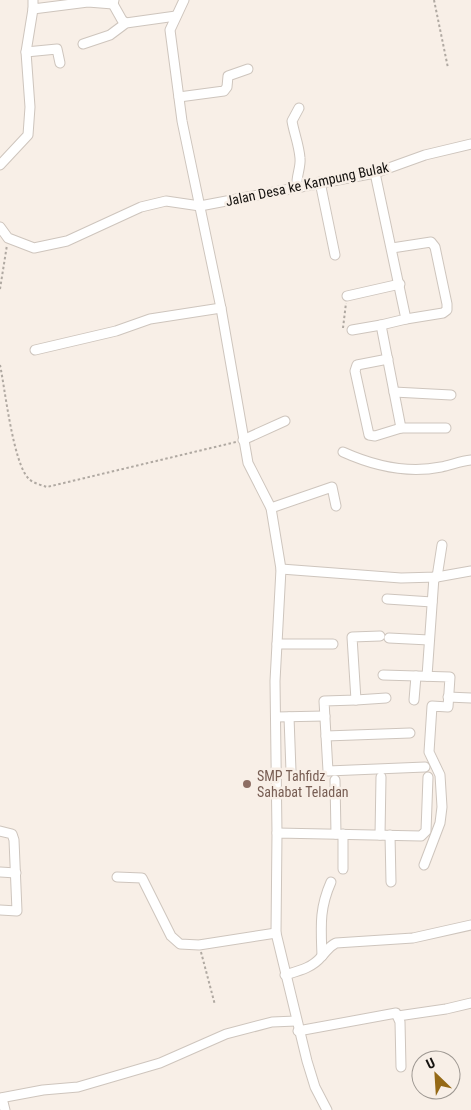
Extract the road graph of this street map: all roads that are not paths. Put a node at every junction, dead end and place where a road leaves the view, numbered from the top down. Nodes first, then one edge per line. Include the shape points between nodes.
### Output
1 (184, 0) edge
2 (114, 2) edge
3 (33, 5) edge
4 (176, 16) junction
5 (126, 23) junction
6 (83, 44) dead end
7 (26, 52) junction
8 (60, 63) dead end
9 (248, 69) dead end
10 (179, 97) junction
11 (299, 108) dead end
12 (471, 144) edge
13 (0, 165) edge
14 (375, 173) junction
15 (320, 182) junction
16 (297, 186) junction
17 (200, 206) junction
18 (0, 228) edge
19 (392, 248) junction
20 (335, 255) dead end
21 (400, 284) junction
22 (347, 296) road end
23 (221, 308) junction
24 (406, 319) junction
25 (381, 325) junction
26 (352, 330) road end
27 (35, 350) dead end
28 (388, 359) junction
29 (394, 392) junction
30 (451, 395) dead end
31 (285, 421) dead end
32 (402, 428) junction
33 (446, 428) dead end
34 (244, 440) junction
35 (343, 452) dead end
36 (471, 460) edge
37 (336, 506) dead end
38 (271, 508) junction
39 (442, 545) dead end
40 (281, 569) junction
41 (471, 571) edge
42 (436, 577) junction
43 (386, 599) dead end
44 (432, 602) junction
45 (430, 640) junction
46 (277, 644) junction
47 (333, 644) dead end
48 (383, 675) dead end
49 (416, 676) junction
50 (427, 676) junction
51 (448, 697) junction
52 (386, 698) dead end
53 (471, 698) edge
54 (356, 700) junction
55 (414, 700) dead end
56 (325, 716) junction
57 (276, 717) junction
58 (289, 717) junction
59 (410, 733) dead end
60 (326, 736) junction
61 (425, 767) dead end
62 (291, 771) dead end
63 (381, 777) dead end
64 (428, 777) dead end
65 (335, 780) dead end
66 (0, 831) edge
67 (277, 833) junction
68 (339, 834) junction
69 (380, 835) junction
70 (390, 835) junction
71 (424, 865) dead end
72 (343, 869) dead end
73 (0, 872) edge
74 (16, 873) junction
75 (117, 877) dead end
76 (331, 882) dead end
77 (391, 882) dead end
78 (0, 910) edge
79 (471, 925) edge
80 (276, 933) junction
81 (322, 956) junction
82 (285, 975) junction
83 (471, 1003) edge
84 (398, 1016) junction
85 (296, 1022) junction
86 (298, 1031) junction
87 (402, 1068) dead end
88 (1, 1098) edge
89 (5, 1110) edge
90 (327, 1110) edge

1 - 4 street
2 - 3 street
2 - 5 street
3 - 7 street
4 - 5 street
4 - 10 street via 170,30
5 - 6 street via 110,35
7 - 8 street via 57,49
7 - 13 street via 30,107 28,135
9 - 10 street via 228,76 226,89 221,92
10 - 17 street
11 - 16 street via 292,121 300,157
12 - 14 street, Jalan Desa ke Kampung Bulak via 425,155
14 - 15 street, Jalan Desa ke Kampung Bulak
14 - 19 street
15 - 16 street, Jalan Desa ke Kampung Bulak
15 - 20 street
16 - 17 street, Jalan Desa ke Kampung Bulak
17 - 18 street via 166,201 141,207 67,241 34,248 8,238
17 - 23 street
19 - 21 street
19 - 24 street via 431,242 435,247 447,304 443,313
21 - 22 street
21 - 24 street
23 - 27 street via 150,319 116,331
23 - 34 street
24 - 25 street
25 - 26 street
25 - 28 street
28 - 29 street
28 - 32 street via 357,365 355,379 369,435
29 - 30 street
29 - 32 street
31 - 34 street
32 - 33 street
34 - 38 street via 248,463
35 - 36 street via 369,464 404,470
37 - 38 street via 332,487
38 - 40 street
39 - 42 street
40 - 42 street via 401,578
40 - 46 street
41 - 42 street
42 - 44 street
43 - 44 street
44 - 45 street
45 - 50 street
45 - 54 street via 352,637
46 - 47 street
46 - 57 street
48 - 49 street
49 - 50 street
49 - 55 street
50 - 51 street via 450,677
51 - 53 street
51 - 71 street via 448,707 432,706 429,752 440,775 442,807 440,822
52 - 54 street
54 - 56 street via 324,701
56 - 58 street
56 - 60 street
57 - 58 street
57 - 67 street
58 - 62 street
59 - 60 street
60 - 61 street via 328,771
63 - 69 street
64 - 70 street via 426,833 421,836
65 - 68 street
66 - 74 street via 12,834
67 - 68 street
67 - 80 street
68 - 69 street
68 - 72 street
69 - 70 street
70 - 77 street
73 - 74 street
74 - 78 street via 18,911
75 - 80 street via 142,878 171,936 180,944 199,945
76 - 81 street via 320,919
79 - 81 street via 413,938 341,942 329,946
80 - 82 street
81 - 82 street via 311,966
82 - 85 street
83 - 84 street
84 - 86 street via 393,1012
84 - 87 street
85 - 86 street
85 - 88 street via 272,1022 226,1034 160,1063 78,1087
86 - 90 street via 315,1087
88 - 89 street

